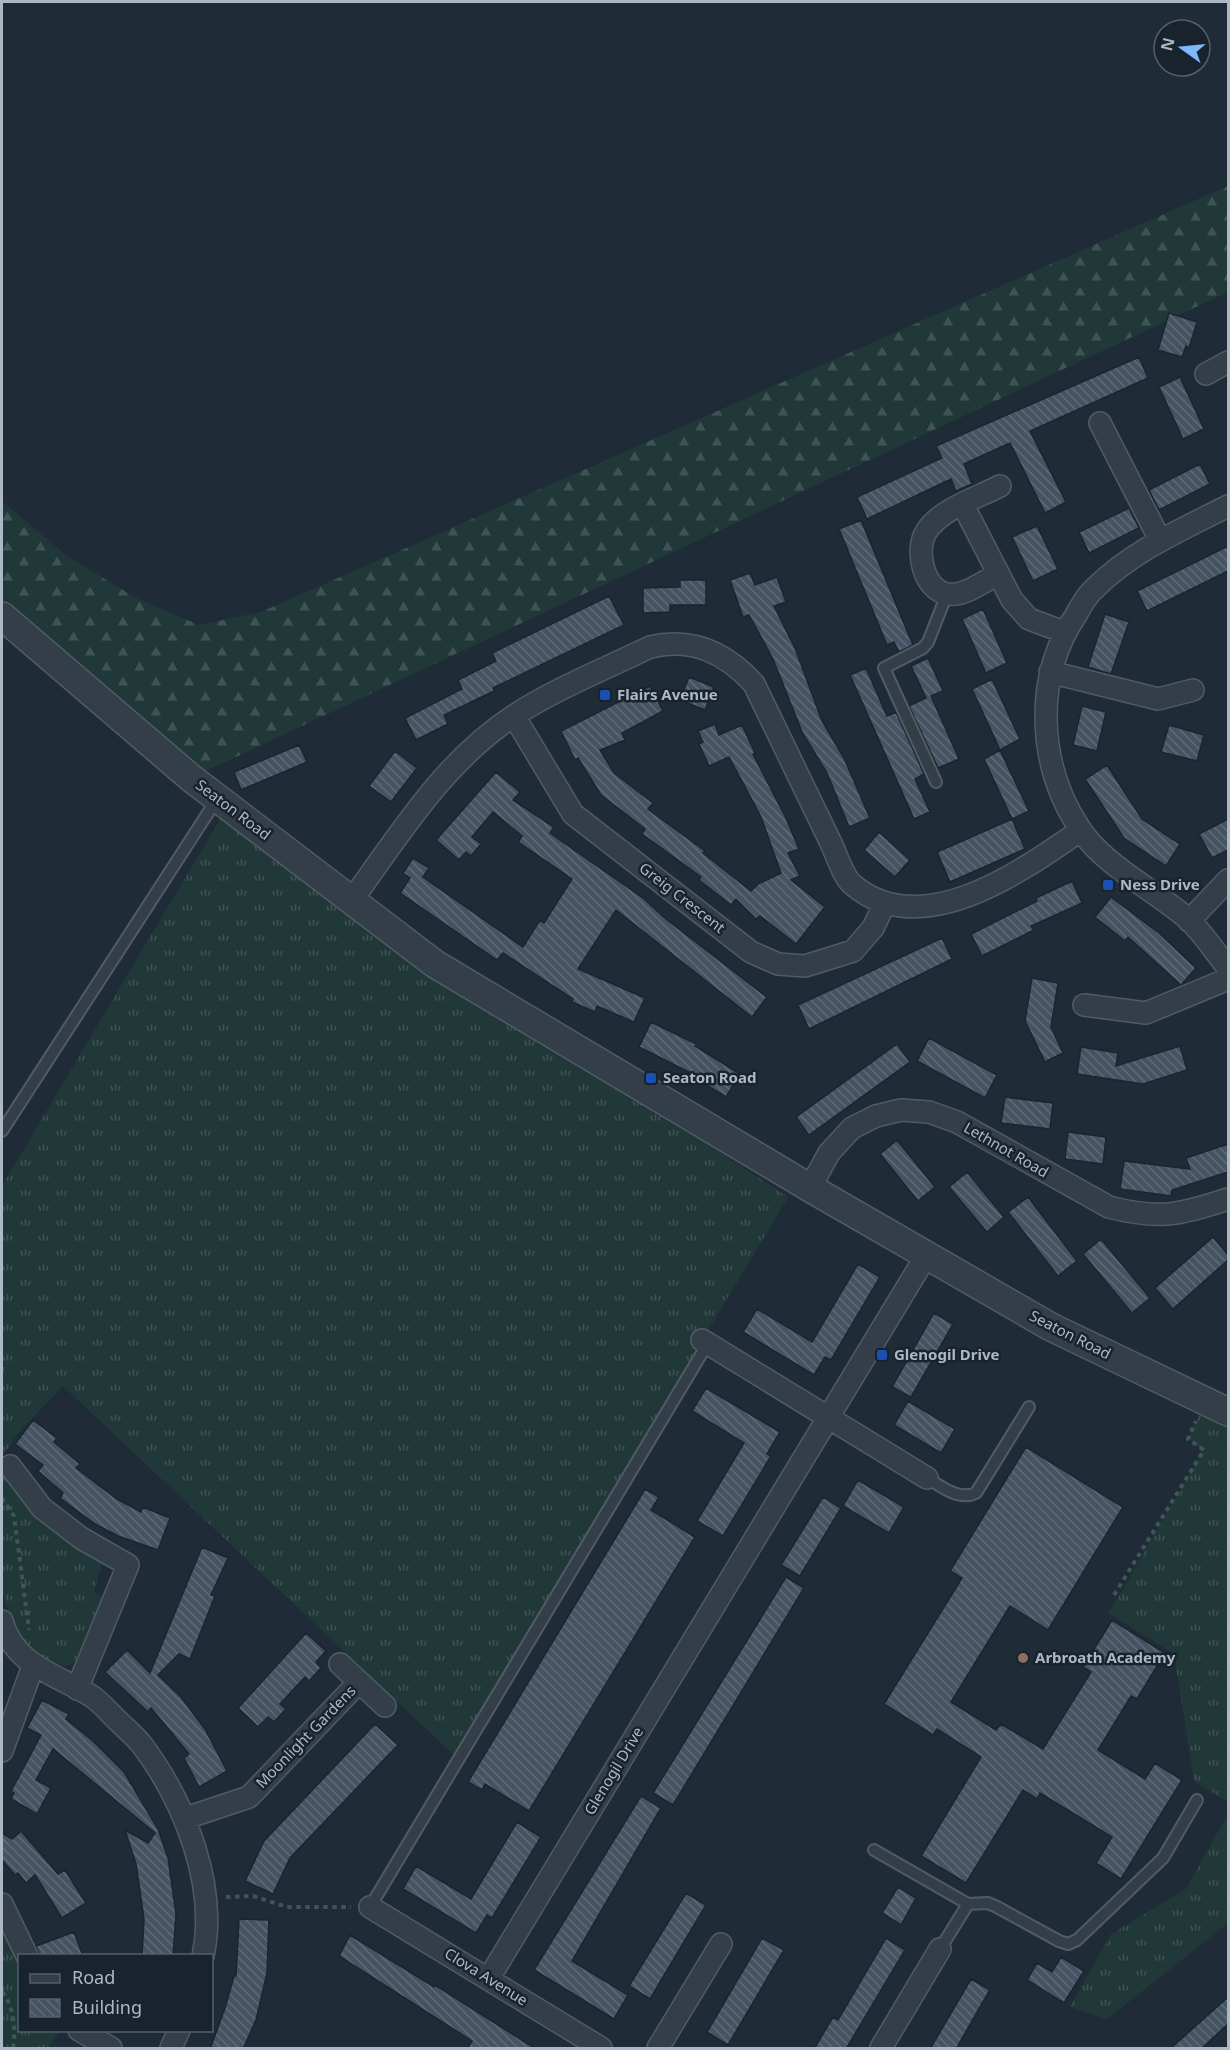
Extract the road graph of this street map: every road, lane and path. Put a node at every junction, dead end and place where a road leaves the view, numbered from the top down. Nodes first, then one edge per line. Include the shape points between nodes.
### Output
1 (1228, 363) edge
2 (1206, 374) dead end
3 (1100, 423) dead end
4 (1000, 486) dead end
5 (963, 505) junction
6 (1228, 506) edge
7 (1160, 540) junction
8 (998, 574) junction
9 (947, 594) junction
10 (2, 616) edge
11 (1064, 632) junction
12 (1050, 672) junction
13 (1193, 690) dead end
14 (514, 716) junction
15 (936, 782) dead end
16 (218, 798) junction
17 (1081, 830) junction
18 (1228, 880) edge
19 (352, 900) junction
20 (885, 903) junction
21 (1189, 921) junction
22 (1228, 968) edge
23 (1228, 979) edge
24 (1084, 1005) dead end
25 (2, 1131) edge
26 (810, 1188) junction
27 (1228, 1199) edge
28 (926, 1256) junction
29 (705, 1342) joint
30 (2, 1367) edge
31 (2, 1375) edge
32 (1029, 1407) dead end
33 (1217, 1407) edge
34 (828, 1418) junction
35 (10, 1466) dead end
36 (927, 1478) joint
37 (2, 1498) edge
38 (1114, 1595) dead end
39 (2, 1621) edge
40 (340, 1664) dead end
41 (33, 1666) junction
42 (359, 1682) junction
43 (77, 1689) junction
44 (385, 1706) dead end
45 (2, 1751) edge
46 (1197, 1800) dead end
47 (186, 1818) junction
48 (874, 1850) dead end
49 (205, 1897) junction
50 (2, 1904) edge
51 (968, 1904) junction
52 (370, 1907) junction
53 (721, 1944) dead end
54 (940, 1949) joint
55 (26, 1954) edge
56 (204, 1954) edge
57 (489, 1978) junction
58 (2, 1992) edge
59 (81, 2032) edge
60 (179, 2032) edge
61 (14, 2049) edge
62 (111, 2049) edge
63 (171, 2049) edge
64 (601, 2049) edge
65 (658, 2049) edge
66 (881, 2049) edge

1 - 2 street
3 - 7 street
4 - 5 street
5 - 8 street
5 - 9 street via 939,517 925,532 920,552 926,576
6 - 7 street
7 - 11 street via 1125,562 1092,590
8 - 9 street via 962,593
8 - 11 street via 1012,600 1029,619
9 - 15 lane via 923,648 884,668
10 - 16 street, Seaton Road
11 - 12 street
12 - 13 street via 1158,699
12 - 17 street via 1044,706 1053,775
14 - 19 street via 474,746 432,789
14 - 20 street, Greig Crescent via 573,814 750,952 778,964 805,966 852,951 873,928
14 - 20 street via 650,647 686,644 721,655 754,684 852,884
16 - 19 street, Seaton Road
16 - 25 lane
17 - 20 street via 1026,868 961,898 920,908
17 - 21 street via 1119,868
18 - 21 street
19 - 26 street, Seaton Road via 435,964
21 - 22 street
23 - 24 street via 1146,1013
26 - 27 street, Lethnot Road via 829,1153 852,1128 901,1110 929,1112 957,1122 1085,1195 1126,1211 1161,1216
26 - 28 street, Seaton Road
28 - 33 street, Seaton Road via 1051,1327
28 - 34 street, Glenogil Drive
29 - 34 street
29 - 52 lane
30 - 31 path
32 - 36 lane via 976,1493 960,1496
33 - 38 path via 1188,1439 1203,1450
34 - 36 street
34 - 57 street, Glenogil Drive
35 - 43 street via 42,1508 81,1538 128,1565
37 - 41 path via 14,1516
39 - 41 street via 6,1637
40 - 42 street
41 - 43 street
41 - 45 street
42 - 44 street
42 - 47 street, Moonlight Gardens via 249,1797
43 - 47 street via 94,1698 142,1744
46 - 51 lane via 1163,1858 1072,1943 1059,1941 988,1904
47 - 49 street
48 - 51 lane
49 - 52 path via 253,1896 287,1906
49 - 56 street
50 - 55 street
51 - 54 lane
52 - 57 street, Clova Avenue
53 - 65 street
54 - 66 street
57 - 64 street, Clova Avenue
58 - 61 path via 14,2026
59 - 62 street
60 - 63 street

